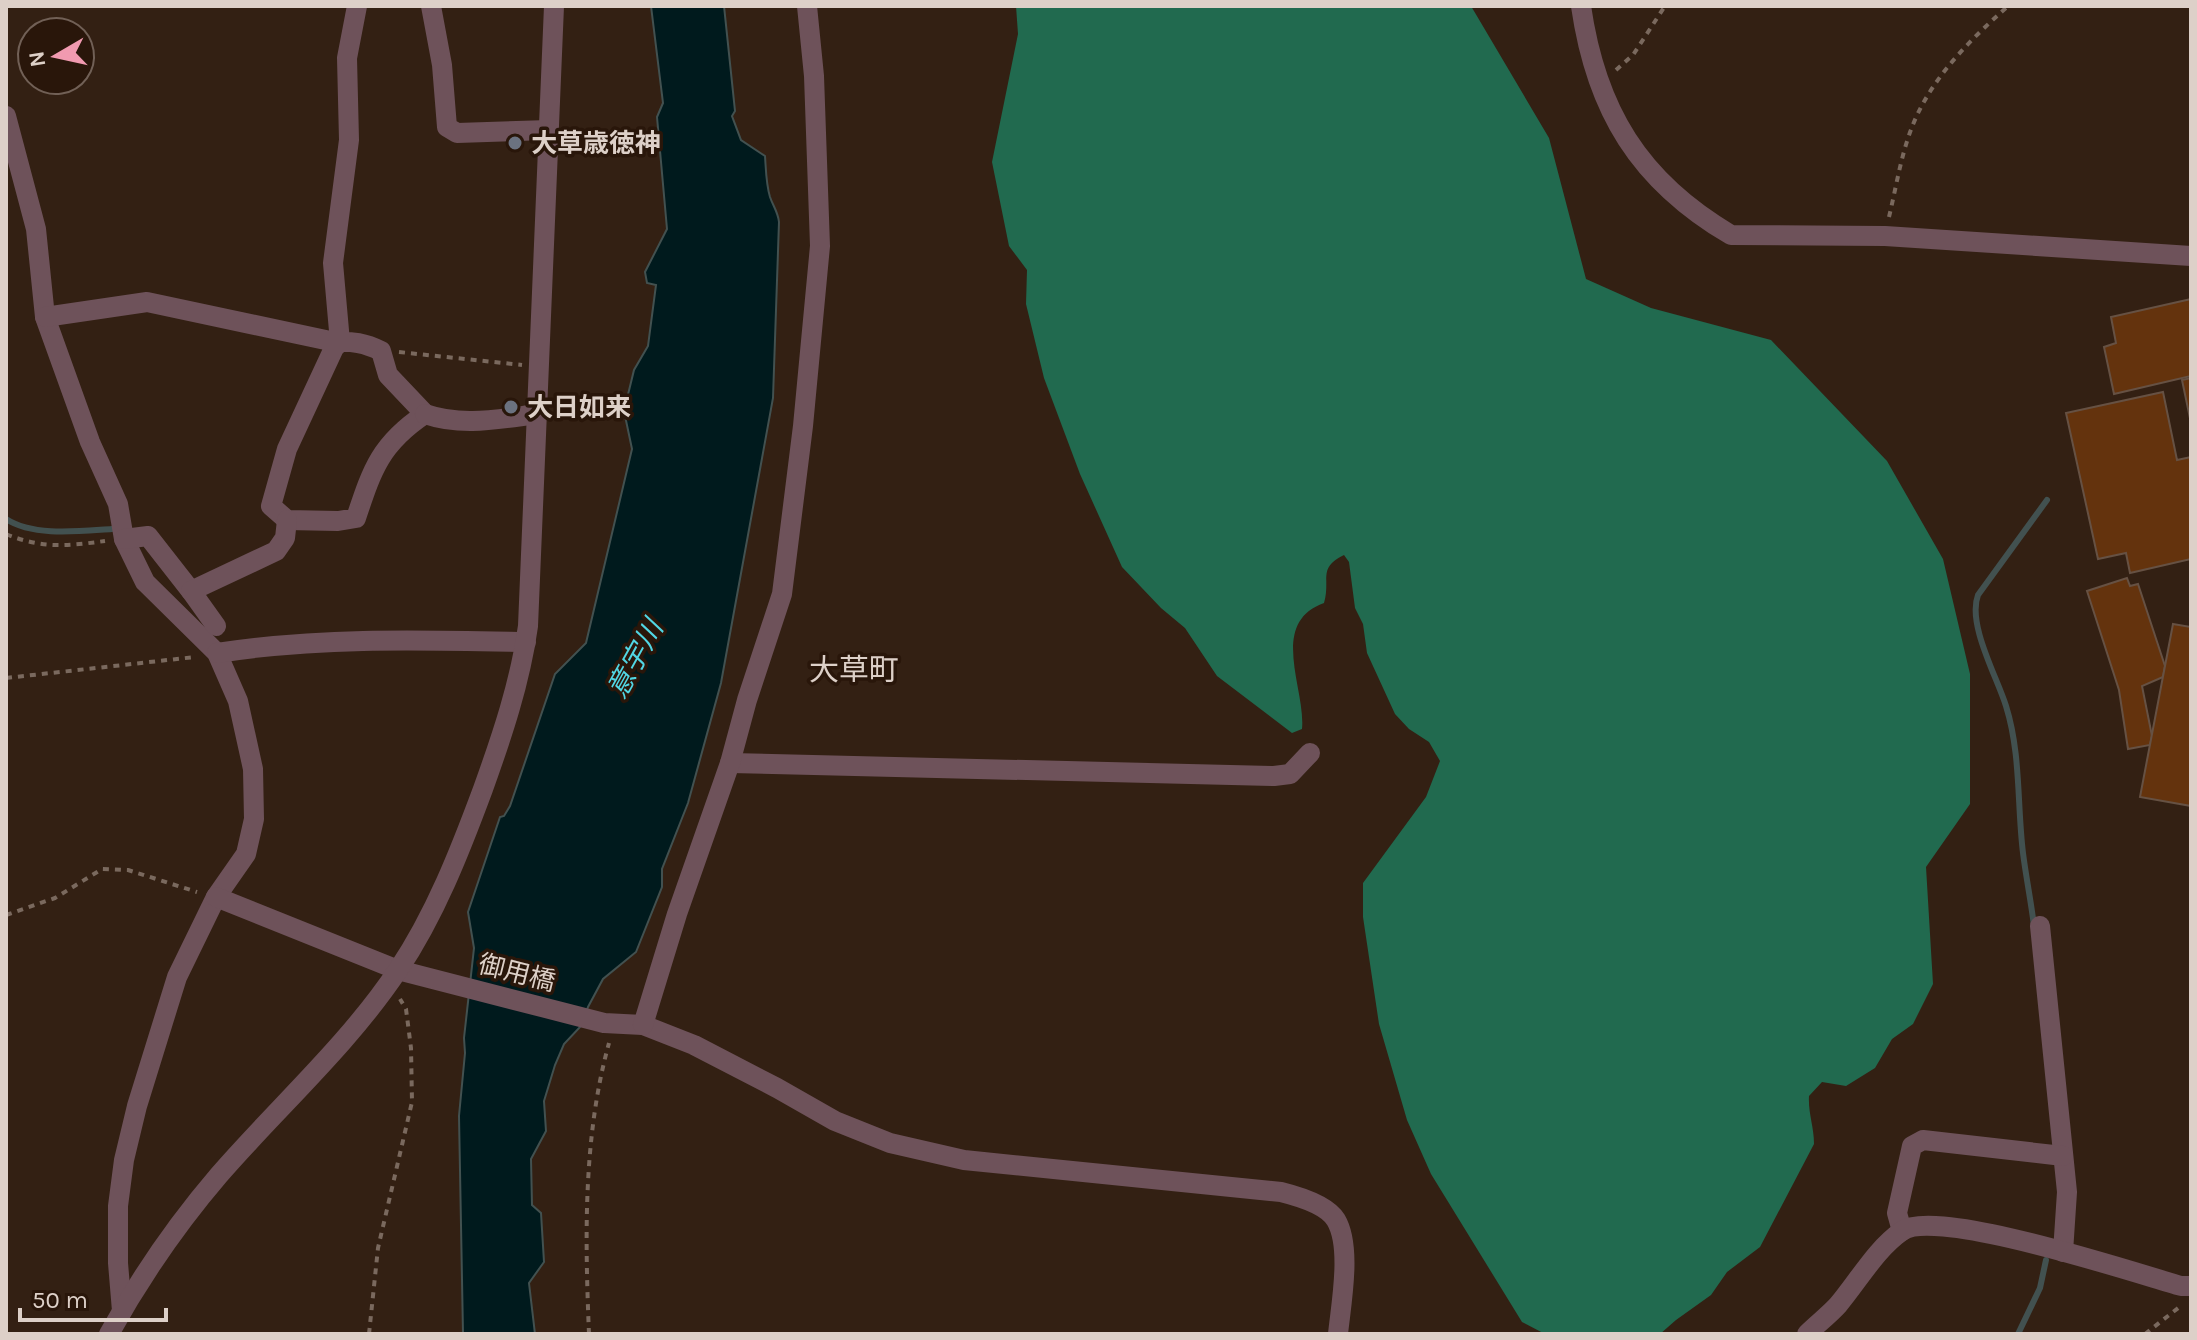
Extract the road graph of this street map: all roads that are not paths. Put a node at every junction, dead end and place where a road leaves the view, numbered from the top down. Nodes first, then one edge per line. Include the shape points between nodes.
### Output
1 (357, 6) edge
2 (431, 6) edge
3 (554, 6) edge
4 (807, 6) edge
5 (1581, 6) edge
6 (6, 116) edge
7 (549, 130) junction
8 (2191, 256) edge
9 (45, 317) junction
10 (340, 342) junction
11 (425, 414) junction
12 (538, 414) junction
13 (287, 520) junction
14 (124, 539) junction
15 (191, 591) junction
16 (216, 626) dead end
17 (526, 642) junction
18 (217, 653) junction
19 (1310, 753) dead end
20 (730, 763) junction
21 (216, 897) junction
22 (2040, 926) dead end
23 (400, 977) junction
24 (643, 1025) junction
25 (2057, 1155) junction
26 (1902, 1231) junction
27 (2063, 1252) junction
28 (2191, 1286) edge
29 (122, 1311) junction
30 (109, 1334) edge
31 (1338, 1334) edge
32 (1807, 1334) edge

1 - 10 street via 347,58 349,140 333,263
2 - 7 street via 447,127 457,133
3 - 7 street
4 - 20 street via 820,246 803,426 782,594
5 - 8 street via 1595,77 1614,122 1651,173 1731,235 1885,236
6 - 9 street via 36,229
7 - 12 street
9 - 10 street via 147,302
9 - 14 street via 118,504
10 - 11 street via 351,340 381,351 388,375
10 - 13 street via 287,449 271,506
11 - 12 street via 447,422
11 - 13 street via 406,427 373,467 356,518
12 - 17 street
13 - 15 street via 285,538 276,551
14 - 15 street via 148,536
14 - 18 street via 145,582
15 - 16 street
17 - 18 street via 356,640
17 - 23 street via 515,694 467,833
18 - 21 street via 247,733 254,819 246,854
19 - 20 street via 1290,774 1274,776
20 - 24 street
21 - 23 street, 御用橋
21 - 29 street via 177,977 124,1160 118,1206
22 - 25 street
23 - 24 street, 御用橋 via 610,1023
23 - 29 street via 218,1176
24 - 31 street, 御用橋 via 890,1143 964,1160 1281,1192 1308,1200 1336,1219 1342,1241
25 - 26 street via 1916,1142 1897,1213
25 - 27 street via 2067,1211
26 - 27 street via 1921,1224 1973,1230
26 - 32 street
27 - 28 street
29 - 30 street

